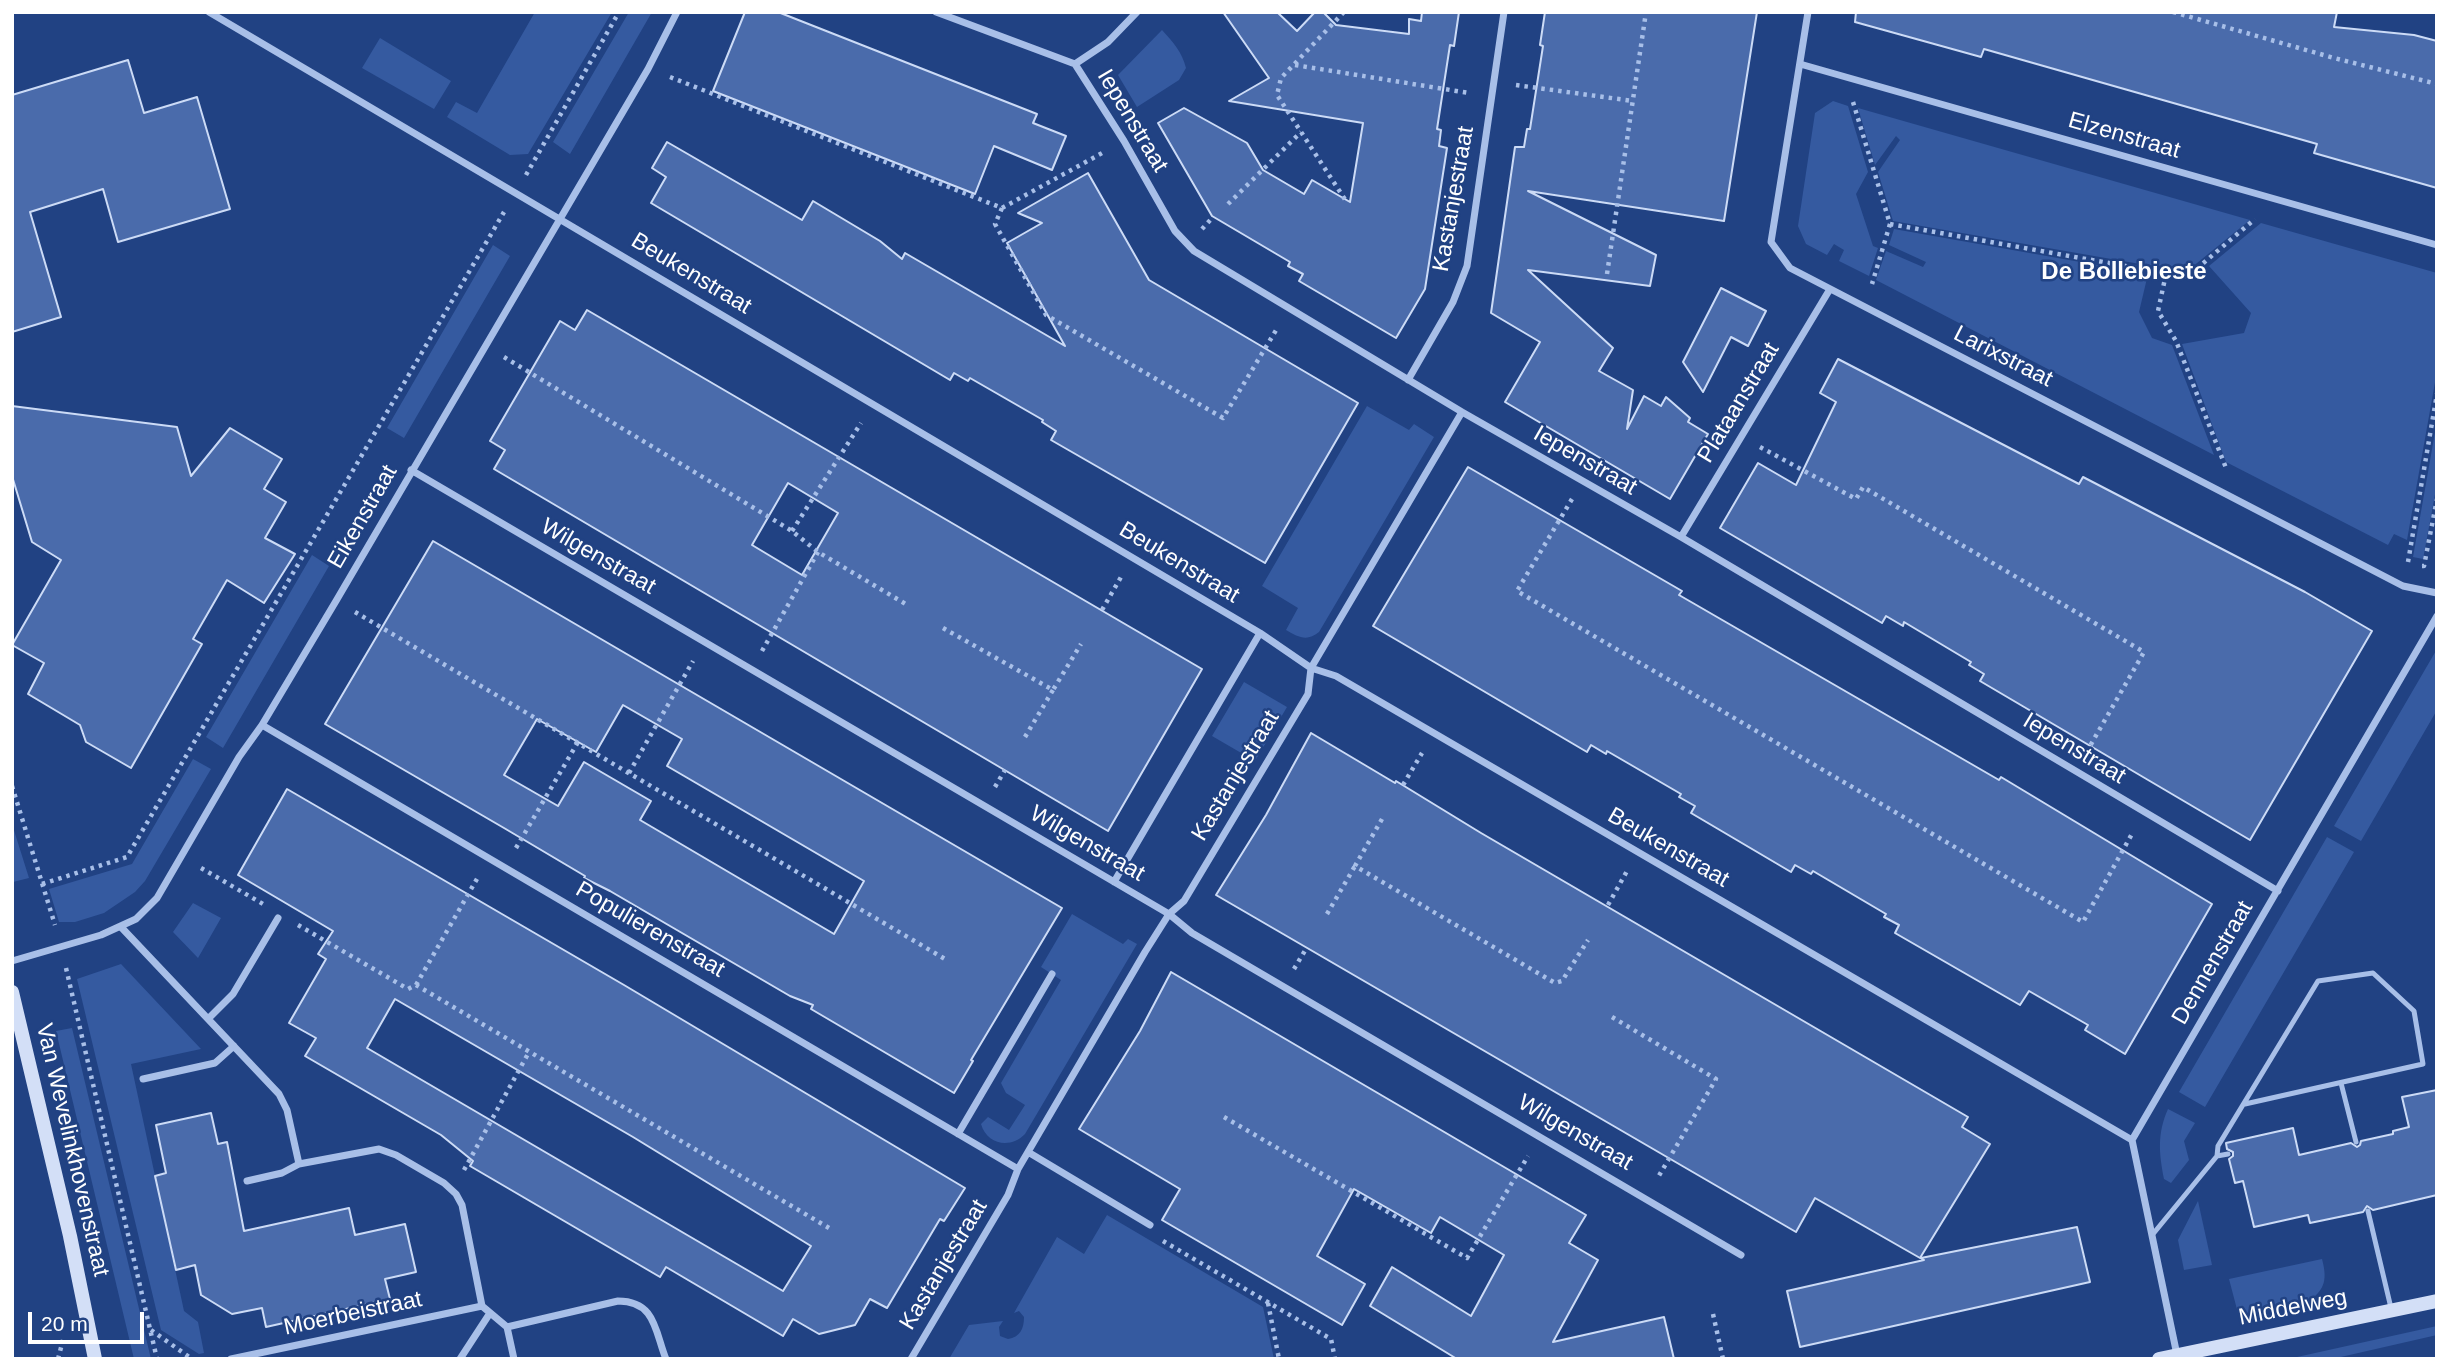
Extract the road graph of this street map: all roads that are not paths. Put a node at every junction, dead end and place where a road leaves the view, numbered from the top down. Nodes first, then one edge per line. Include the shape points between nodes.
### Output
1 (209, 12) edge
2 (677, 12) edge
3 (936, 12) edge
4 (1137, 12) edge
5 (1504, 12) edge
6 (1808, 12) edge
7 (1075, 64) junction
8 (1800, 64) junction
9 (560, 219) junction
10 (2437, 245) edge
11 (1830, 289) junction
12 (1408, 380) junction
13 (1462, 412) junction
14 (411, 470) junction
15 (1681, 537) junction
16 (2437, 593) edge
17 (2437, 617) edge
18 (1260, 633) junction
19 (1311, 668) junction
20 (262, 725) junction
21 (1114, 883) junction
22 (2278, 891) junction
23 (1169, 914) junction
24 (278, 918) dead end
25 (121, 927) junction
26 (12, 961) edge
27 (1052, 974) dead end
28 (12, 992) edge
29 (208, 1019) junction
30 (234, 1046) junction
31 (143, 1079) dead end
32 (2341, 1083) junction
33 (2245, 1104) junction
34 (958, 1134) junction
35 (2132, 1140) junction
36 (2356, 1142) dead end
37 (1028, 1152) junction
38 (2228, 1154) dead end
39 (2217, 1156) junction
40 (299, 1164) junction
41 (1018, 1168) junction
42 (247, 1181) dead end
43 (2368, 1211) dead end
44 (1150, 1226) road end
45 (2152, 1234) junction
46 (1741, 1255) dead end
47 (2437, 1301) edge
48 (482, 1306) junction
49 (2392, 1311) junction
50 (491, 1313) junction
51 (507, 1327) junction
52 (2178, 1356) edge
53 (96, 1359) edge
54 (231, 1359) edge
55 (460, 1359) edge
56 (514, 1359) edge
57 (666, 1359) edge
58 (911, 1359) edge
59 (2159, 1359) edge

1 - 9 street, Beukenstraat
2 - 9 street, Eikenstraat
3 - 7 street, Iepenstraat
4 - 7 street via 1108,42
5 - 12 street, Kastanjestraat via 1467,266 1453,302
6 - 8 street, Larixstraat
7 - 12 street, Iepenstraat via 1175,231 1194,251
8 - 10 street, Elzenstraat
8 - 11 street, Larixstraat via 1771,242 1790,268
9 - 14 street, Eikenstraat
9 - 18 street, Beukenstraat
11 - 15 street, Plataanstraat
11 - 16 street, Larixstraat via 2403,586
12 - 13 street, Iepenstraat
13 - 15 street, Iepenstraat
13 - 19 street, Kastanjestraat
14 - 20 street, Eikenstraat
14 - 21 street, Wilgenstraat
15 - 22 street, Iepenstraat
17 - 22 street, Dennenstraat
18 - 19 street, Beukenstraat
18 - 21 street
19 - 23 street, Kastanjestraat via 1308,694 1184,901
19 - 35 street, Beukenstraat via 1336,676
20 - 25 street, Eikenstraat via 148,909
20 - 34 street, Populierenstraat
21 - 23 street, Wilgenstraat
22 - 35 street, Dennenstraat
23 - 37 street, Kastanjestraat
23 - 46 street, Wilgenstraat via 1192,933
24 - 29 street via 233,994
25 - 26 street, Eikenstraat
25 - 29 street
27 - 34 street
28 - 53 main road, Van Wevelinkhovenstraat
29 - 30 street
30 - 31 street via 215,1063
30 - 40 street via 282,1098
32 - 33 lane
32 - 33 lane via 2423,1064 2414,1011 2374,973 2318,981
32 - 36 lane
33 - 39 lane via 2218,1146
34 - 41 street, Populierenstraat
35 - 45 street
37 - 41 street, Kastanjestraat
37 - 44 street
38 - 39 lane
39 - 45 lane
40 - 42 street
40 - 48 street via 379,1149 444,1184 462,1205
41 - 58 street, Kastanjestraat via 1008,1195
43 - 49 lane
45 - 52 street
47 - 49 main road, Middelweg
48 - 50 street
48 - 54 street, Moerbeistraat
49 - 52 main road, Middelweg
50 - 51 street
50 - 55 street
51 - 56 street
51 - 57 street via 627,1301 650,1316
52 - 59 main road, Middelweg

